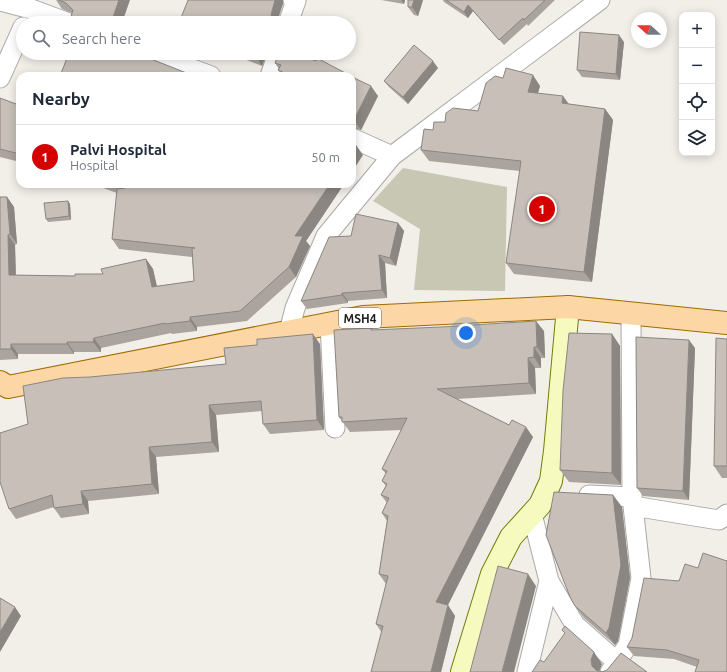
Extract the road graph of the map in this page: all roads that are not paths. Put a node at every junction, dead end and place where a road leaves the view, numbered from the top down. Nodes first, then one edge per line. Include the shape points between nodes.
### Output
1 (0, 0) edge
2 (292, 0) edge
3 (600, 0) edge
4 (30, 11) edge
5 (46, 16) edge
6 (291, 16) edge
7 (16, 43) edge
8 (169, 60) edge
9 (276, 60) edge
10 (200, 72) edge
11 (271, 72) edge
12 (0, 78) edge
13 (356, 140) edge
14 (392, 156) junction
15 (568, 308) junction
16 (632, 314) junction
17 (727, 323) edge
18 (330, 324) junction
19 (289, 332) junction
20 (0, 382) edge
21 (335, 428) dead end
22 (558, 493) junction
23 (633, 501) junction
24 (532, 514) junction
25 (727, 514) edge
26 (549, 581) junction
27 (614, 667) edge
28 (462, 672) edge
29 (527, 672) edge

1 - 4 street
2 - 6 street via 296,1
3 - 14 street
4 - 5 street
7 - 12 street
8 - 10 street
9 - 11 street
13 - 14 street
14 - 19 street via 326,236 295,308
15 - 16 main road, MSH4
15 - 18 main road, MSH4 via 363,317
15 - 22 street via 556,451 551,481
16 - 17 main road, MSH4
16 - 23 street
18 - 19 main road, MSH4
18 - 21 street
19 - 20 main road, MSH4 via 8,388
22 - 23 street
22 - 24 street
23 - 25 street via 719,520
23 - 27 street via 641,578 628,645
24 - 26 street
24 - 28 street via 511,537 492,574
26 - 27 street via 576,625
26 - 29 street

